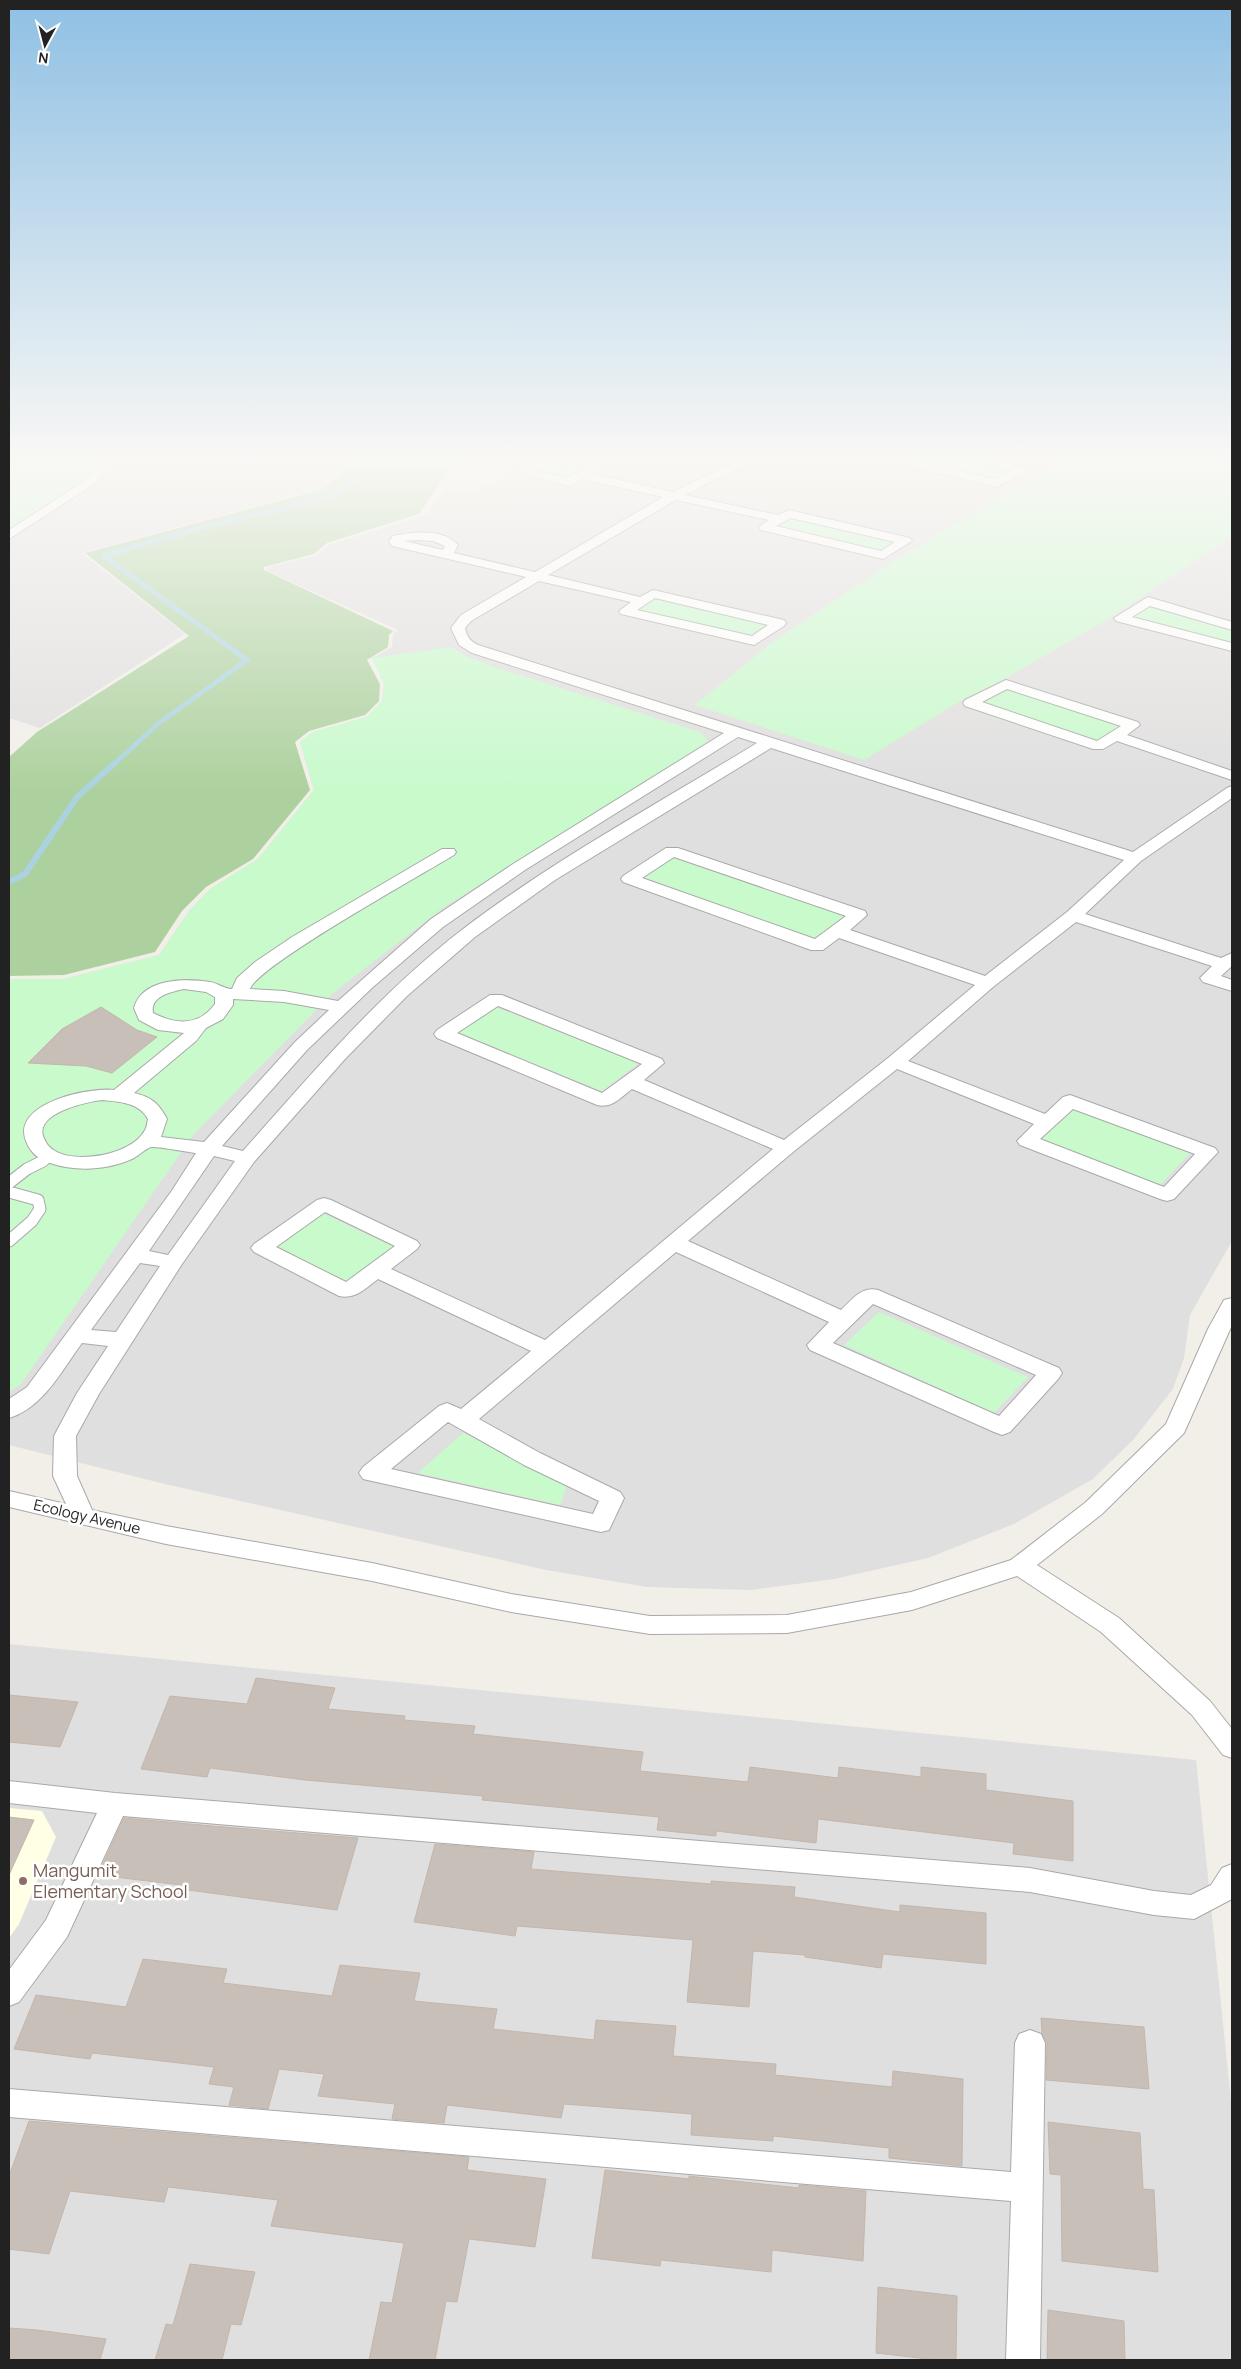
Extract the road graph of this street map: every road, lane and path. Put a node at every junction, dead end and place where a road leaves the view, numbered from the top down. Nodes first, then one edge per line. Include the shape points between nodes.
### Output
1 (509, 571) edge
2 (546, 571) edge
3 (535, 577) junction
4 (642, 601) junction
5 (1232, 626) edge
6 (1232, 648) edge
7 (736, 732) junction
8 (1116, 736) junction
9 (768, 743) junction
10 (1232, 776) edge
11 (1232, 791) edge
12 (448, 852) dead end
13 (1135, 858) junction
14 (1073, 916) junction
15 (837, 931) junction
16 (1228, 960) edge
17 (987, 983) junction
18 (1232, 986) edge
19 (230, 994) junction
20 (341, 1007) junction
21 (199, 1024) junction
22 (895, 1062) junction
23 (630, 1081) junction
24 (120, 1095) junction
25 (1047, 1122) junction
26 (150, 1140) junction
27 (786, 1148) junction
28 (209, 1149) junction
29 (51, 1157) junction
30 (247, 1158) junction
31 (9, 1183) edge
32 (9, 1192) edge
33 (9, 1241) edge
34 (674, 1243) junction
35 (134, 1255) junction
36 (173, 1262) junction
37 (376, 1270) junction
38 (1232, 1305) edge
39 (844, 1320) junction
40 (77, 1336) junction
41 (122, 1340) junction
42 (546, 1349) junction
43 (9, 1410) edge
44 (462, 1420) junction
45 (9, 1499) edge
46 (83, 1516) junction
47 (1020, 1566) junction
48 (1232, 1748) edge
49 (9, 1792) edge
50 (115, 1804) junction
51 (1232, 1876) edge
52 (9, 1992) edge
53 (1030, 2043) dead end
54 (9, 2103) edge
55 (1027, 2188) junction
56 (1022, 2360) edge

1 - 3 street
2 - 3 street
3 - 4 street
3 - 7 street via 466,618 458,628 465,645
4 - 4 street via 626,611 754,641 779,623 653,594
5 - 6 street via 1148,601 1121,618
7 - 9 street
7 - 20 street via 520,867 437,923
8 - 8 street via 1098,746 970,703 1006,684 1133,725
8 - 10 street
9 - 13 street
9 - 30 street via 549,877 469,932 338,1055
11 - 13 street
12 - 19 street via 284,951
13 - 14 street
14 - 16 street
14 - 17 street
15 - 15 street via 817,946 629,879 672,851 858,915
15 - 17 street
16 - 18 street via 1209,978
17 - 22 street
19 - 20 street via 261,993
19 - 21 street via 225,998 221,1013
19 - 21 street via 210,987 184,984 158,991 144,1003 142,1010 151,1021 173,1027
20 - 28 street via 301,1046
21 - 24 street via 190,1037
22 - 25 street
22 - 27 street
23 - 23 street via 604,1100 443,1034 496,999 655,1063
23 - 27 street
24 - 26 street via 135,1098 155,1112 157,1126
24 - 29 street via 83,1096 66,1101 40,1118 33,1129 33,1139 39,1150
25 - 25 street via 1027,1141 1167,1195 1208,1152 1070,1101
26 - 28 street
26 - 29 street via 122,1157 104,1162 85,1164
27 - 34 street
28 - 30 street
28 - 35 street
29 - 31 lane
30 - 36 street
32 - 33 lane via 38,1200 40,1209 32,1221
34 - 39 street
34 - 42 street
35 - 36 street
35 - 40 street
36 - 41 street
37 - 37 street via 347,1291 261,1248 324,1204 410,1245
37 - 42 street
38 - 47 street via 1218,1329 1176,1428 1094,1508
39 - 39 street via 818,1345 1002,1427 1051,1373 870,1295
40 - 41 street
40 - 43 street via 35,1392
41 - 46 street via 88,1393 66,1436 65,1476
42 - 44 street
44 - 44 street via 447,1412 371,1473 601,1524 612,1498
45 - 46 street, Ecology Avenue
46 - 47 street, Ecology Avenue via 166,1535 372,1572 511,1603 650,1625 787,1624 912,1601
47 - 48 street via 1110,1625 1201,1708
49 - 50 street
50 - 51 street via 1030,1880 1154,1903 1194,1906 1221,1894
50 - 52 street via 56,1928
53 - 55 street
54 - 55 street
55 - 56 street

